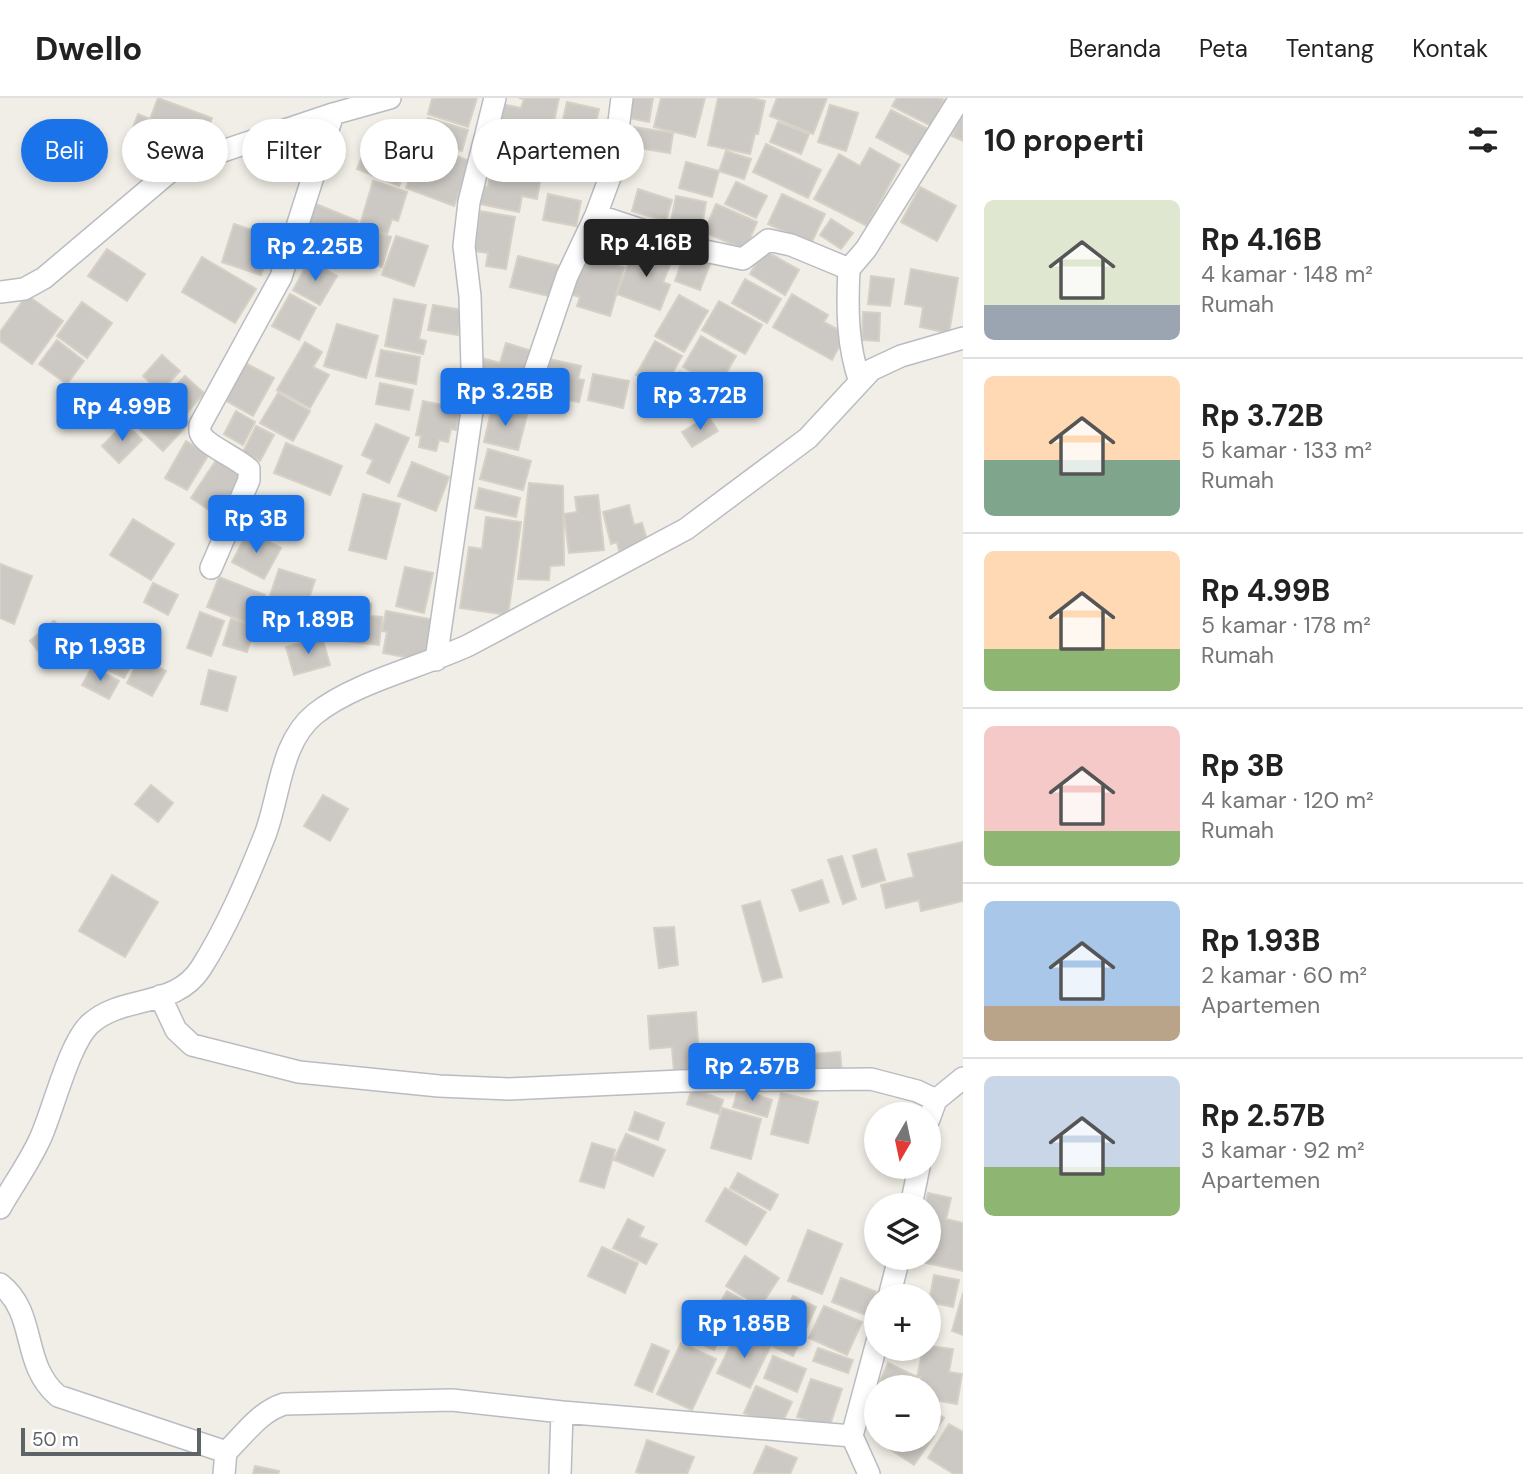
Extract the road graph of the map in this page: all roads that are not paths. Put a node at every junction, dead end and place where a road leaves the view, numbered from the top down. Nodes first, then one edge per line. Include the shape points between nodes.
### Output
1 (390, 98) edge
2 (495, 98) edge
3 (622, 98) edge
4 (960, 98) edge
5 (333, 114) junction
6 (596, 215) junction
7 (849, 269) junction
8 (0, 292) edge
9 (963, 338) edge
10 (860, 382) junction
11 (528, 391) dead end
12 (211, 568) dead end
13 (436, 660) junction
14 (160, 996) junction
15 (963, 1078) edge
16 (926, 1102) edge
17 (940, 1102) edge
18 (0, 1208) edge
19 (0, 1284) edge
20 (872, 1361) edge
21 (562, 1412) junction
22 (852, 1436) junction
23 (226, 1452) junction
24 (224, 1474) edge
25 (560, 1474) edge
26 (869, 1474) edge

1 - 5 street
2 - 13 street via 469,202 464,246 473,404
3 - 6 street via 613,169
4 - 7 street
5 - 8 street via 184,164 44,278 24,289
5 - 12 street via 281,277 200,425 203,439 249,469 249,480
6 - 7 street via 705,251 743,259 768,240
6 - 11 street via 567,276
7 - 10 street via 851,358
9 - 10 street via 901,356 871,370
10 - 13 street via 808,438 686,529
13 - 14 street via 383,678 325,707 303,727 291,748 266,833 225,925 188,984
14 - 16 street via 176,1030 192,1045 299,1072 509,1089 871,1079 917,1091
14 - 18 street via 115,1009 88,1026 76,1044 39,1140
15 - 17 street
19 - 23 street via 22,1311 38,1373 58,1396
20 - 22 street
21 - 22 street
21 - 23 street via 452,1400 284,1404 259,1417
21 - 25 street
22 - 26 street
23 - 24 street

